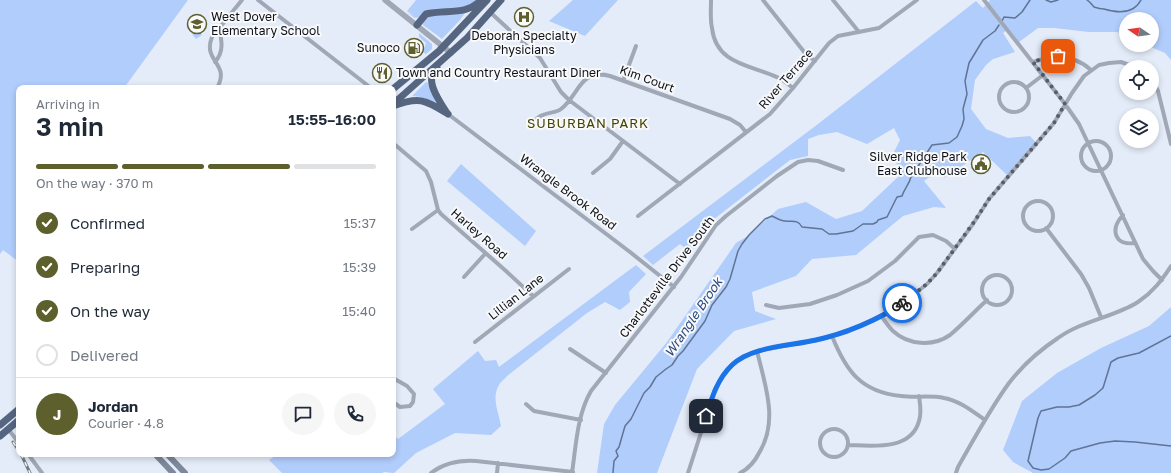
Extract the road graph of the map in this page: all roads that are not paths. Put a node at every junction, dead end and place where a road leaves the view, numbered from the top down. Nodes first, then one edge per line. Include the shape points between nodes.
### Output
1 (242, 0) edge
2 (258, 0) edge
3 (385, 0) edge
4 (481, 0) edge
5 (487, 0) edge
6 (502, 0) edge
7 (711, 0) edge
8 (763, 0) edge
9 (833, 0) edge
10 (917, 0) edge
11 (984, 0) edge
12 (491, 13) junction
13 (417, 25) junction
14 (219, 28) junction
15 (859, 32) junction
16 (444, 46) junction
17 (636, 46) dead end
18 (451, 53) junction
19 (215, 62) junction
20 (815, 62) junction
21 (1033, 62) junction
22 (1119, 62) edge
23 (440, 63) junction
24 (1091, 70) junction
25 (1043, 75) junction
26 (623, 81) junction
27 (219, 85) edge
28 (367, 85) edge
29 (396, 86) edge
30 (793, 88) junction
31 (1026, 88) junction
32 (1159, 95) edge
33 (569, 100) junction
34 (396, 102) edge
35 (396, 104) edge
36 (1065, 104) junction
37 (448, 114) junction
38 (529, 127) dead end
39 (746, 132) junction
40 (623, 141) junction
41 (1089, 143) junction
42 (1171, 144) edge
43 (396, 146) edge
44 (842, 170) dead end
45 (1102, 170) junction
46 (593, 173) dead end
47 (680, 184) junction
48 (438, 210) junction
49 (1123, 215) junction
50 (638, 216) dead end
51 (1046, 228) junction
52 (412, 229) dead end
53 (1135, 243) junction
54 (955, 249) junction
55 (486, 254) junction
56 (1171, 266) edge
57 (569, 269) dead end
58 (464, 277) dead end
59 (1162, 280) junction
60 (674, 287) junction
61 (532, 296) junction
62 (986, 300) junction
63 (766, 305) dead end
64 (881, 316) junction
65 (1101, 317) junction
66 (832, 336) junction
67 (476, 342) dead end
68 (570, 349) dead end
69 (757, 351) junction
70 (606, 373) junction
71 (396, 380) edge
72 (919, 396) junction
73 (396, 404) edge
74 (526, 404) dead end
75 (16, 412) edge
76 (580, 420) junction
77 (985, 420) junction
78 (16, 422) edge
79 (0, 425) edge
80 (8, 429) junction
81 (0, 436) edge
82 (16, 439) edge
83 (849, 445) junction
84 (30, 457) edge
85 (158, 457) edge
86 (170, 457) edge
87 (176, 463) junction
88 (498, 463) junction
89 (171, 471) edge
90 (42, 473) edge
91 (185, 473) edge
92 (431, 473) edge
93 (497, 473) edge
94 (572, 473) edge
95 (688, 473) edge
96 (740, 473) edge
97 (956, 473) edge

1 - 14 street
2 - 28 street
3 - 13 street
4 - 13 highway via 468,9 426,14
5 - 16 highway
6 - 12 highway
7 - 30 street via 712,28 720,49 739,64 780,79
8 - 20 street
9 - 15 street
10 - 15 street, River Terrace via 879,28
11 - 21 street
12 - 18 highway
12 - 33 street via 540,58 561,92
13 - 16 street
14 - 19 street via 222,40 221,55
14 - 19 street via 209,46
15 - 20 street, River Terrace via 838,36 829,43
16 - 18 street
16 - 29 highway
17 - 26 street
18 - 23 highway
19 - 27 street via 221,73
20 - 30 street, River Terrace
21 - 24 street via 1051,57 1064,57 1081,62
21 - 25 street
22 - 24 street via 1099,65
23 - 34 highway
23 - 37 highway via 431,80 435,93
24 - 36 street
25 - 31 street
25 - 36 street
26 - 33 street, Kim Court via 606,75 590,78 582,83
26 - 39 street, Kim Court via 730,119
30 - 39 street, River Terrace via 770,114
31 - 31 street via 1029,97 1023,109 1014,112 1002,106 999,98 1005,85 1014,82
32 - 42 street
33 - 38 street, Kim Court via 560,110 541,116
33 - 40 street
35 - 37 highway via 420,100
36 - 41 street
36 - 54 street via 1054,123 989,199
37 - 60 street, Wrangle Brook Road
39 - 47 street, River Terrace
40 - 46 street via 610,160
40 - 47 street
41 - 45 street
41 - 45 street via 1082,150 1081,160 1087,169
41 - 45 street via 1103,143 1109,150 1109,164
43 - 48 street, Harley Road via 426,171
44 - 60 street, Charlotteville Drive South via 818,161 795,163 716,225
45 - 49 street
47 - 50 street, River Terrace
48 - 52 street
48 - 55 street, Harley Road
49 - 53 street
49 - 53 street via 1117,222 1117,236 1125,243
51 - 51 street via 1053,216 1050,206 1041,201 1031,202 1024,209 1025,223 1036,230
51 - 65 street via 1081,274
53 - 59 street via 1143,259
54 - 63 street via 946,241 933,236 919,237 895,261 868,281 837,295 810,304 779,308
54 - 64 street via 927,284 898,307
55 - 58 street
55 - 61 street, Harley Road
56 - 59 street
57 - 61 street, Lillian Lane
59 - 65 street via 1150,294 1137,302
60 - 70 street, Charlotteville Drive South
61 - 67 street, Lillian Lane
62 - 62 street via 1000,305 1009,300 1012,290 1009,281 996,275 988,279 983,287
62 - 64 street via 950,335 926,344 900,336
64 - 66 street
65 - 77 street via 1060,337 1038,352 1010,382
66 - 69 street
66 - 72 street via 839,355 859,381 883,393
68 - 70 street
69 - 95 street via 733,364 715,389
69 - 96 street via 769,400 769,429 765,444 756,458
70 - 76 street, Charlotteville Drive South via 591,391
71 - 73 street via 414,394 410,406 400,407
72 - 77 street via 952,400
72 - 83 street via 919,421 908,438 891,445
74 - 76 street via 534,411
75 - 79 highway
76 - 94 street, Charlotteville Drive South
77 - 97 street
78 - 80 highway
80 - 81 highway
80 - 82 street
83 - 83 street via 841,430 832,429 822,434 819,447 824,454 836,457 846,451
84 - 90 street
85 - 89 main road
86 - 87 main road
87 - 89 main road
87 - 91 main road
88 - 92 street via 464,460 453,462
88 - 93 street
88 - 94 street

